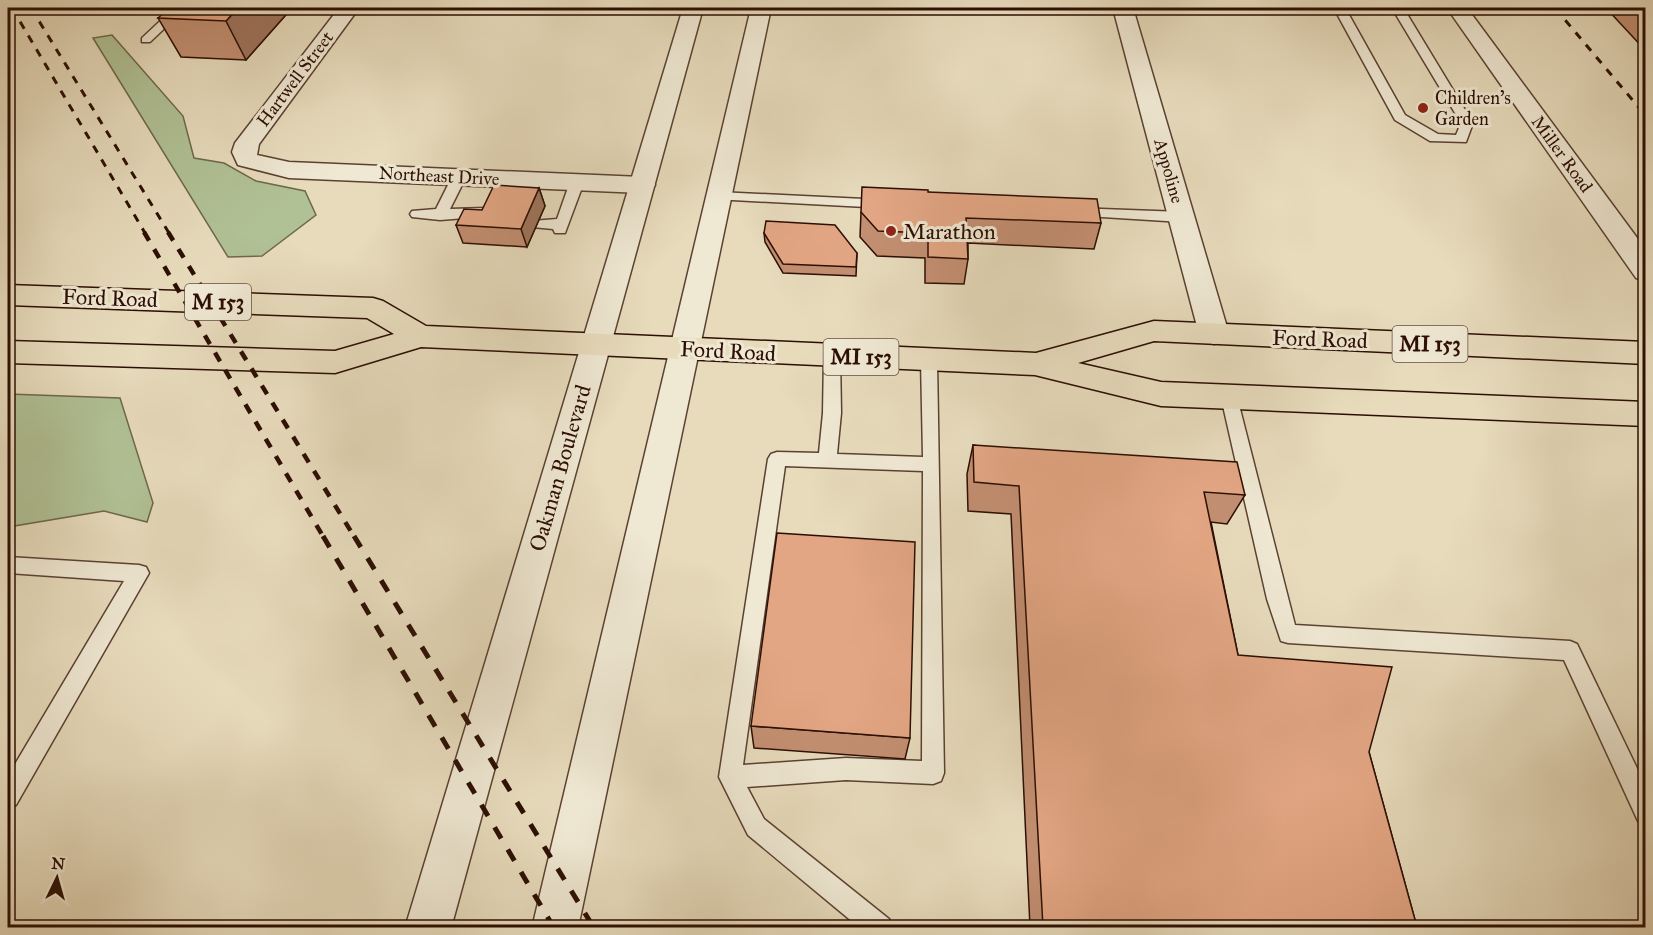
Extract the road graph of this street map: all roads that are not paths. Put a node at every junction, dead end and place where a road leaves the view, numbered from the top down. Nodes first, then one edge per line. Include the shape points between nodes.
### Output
1 (180, 8) edge
2 (349, 8) edge
3 (693, 8) edge
4 (761, 8) edge
5 (1123, 8) edge
6 (1458, 9) edge
7 (1399, 10) junction
8 (146, 40) dead end
9 (244, 152) joint
10 (459, 177) junction
11 (577, 182) junction
12 (642, 185) junction
13 (719, 196) junction
14 (902, 204) edge
15 (1056, 212) edge
16 (417, 214) dead end
17 (440, 215) junction
18 (494, 217) edge
19 (1182, 218) junction
20 (539, 219) dead end
21 (1646, 271) edge
22 (8, 295) edge
23 (1214, 334) junction
24 (421, 336) junction
25 (596, 344) junction
26 (686, 349) junction
27 (8, 352) edge
28 (1646, 353) edge
29 (832, 355) junction
30 (929, 360) junction
31 (1035, 364) junction
32 (1229, 397) junction
33 (1646, 414) edge
34 (827, 460) junction
35 (931, 464) junction
36 (764, 542) junction
37 (788, 543) edge
38 (8, 565) edge
39 (730, 777) junction
40 (8, 797) edge
41 (1646, 813) edge
42 (428, 927) edge
43 (555, 927) edge
44 (880, 927) edge

1 - 8 lane
2 - 9 street, Hartwell Street
3 - 12 street, Oakman Boulevard
4 - 13 street
5 - 19 street, Appoline
6 - 7 lane
6 - 21 street, Miller Road
7 - 7 lane via 1342,12 1400,117 1435,138 1461,139 1467,123
9 - 10 street, Northeast Drive via 247,160 289,170
10 - 11 street, Northeast Drive
10 - 17 lane
11 - 12 street, Northeast Drive
11 - 20 lane via 562,223
12 - 25 street, Oakman Boulevard
13 - 14 lane
13 - 26 street
15 - 19 lane
16 - 17 lane
17 - 18 lane
19 - 23 street, Appoline
22 - 24 main road, Ford Road / M 153 via 374,308
23 - 28 main road, Ford Road / MI 153
23 - 31 main road, Ford Road / MI 153 via 1154,332
24 - 25 main road, Ford Road / MI 153
24 - 27 main road, Ford Road via 334,362
25 - 26 main road, Ford Road / MI 153
25 - 42 street, Oakman Boulevard
26 - 29 main road, Ford Road / MI 153
26 - 43 street
29 - 30 main road, Ford Road / MI 153
29 - 34 lane
30 - 31 main road, Ford Road / MI 153
30 - 35 lane
31 - 32 main road, Ford Road / MI 153 via 1161,394
32 - 33 main road, Ford Road / MI 153
32 - 41 lane via 1288,634 1570,651
34 - 35 lane
34 - 36 lane via 777,459
35 - 39 lane via 925,549 933,773 846,769
36 - 37 lane
36 - 39 lane
38 - 40 lane via 140,573
39 - 44 lane via 756,827

